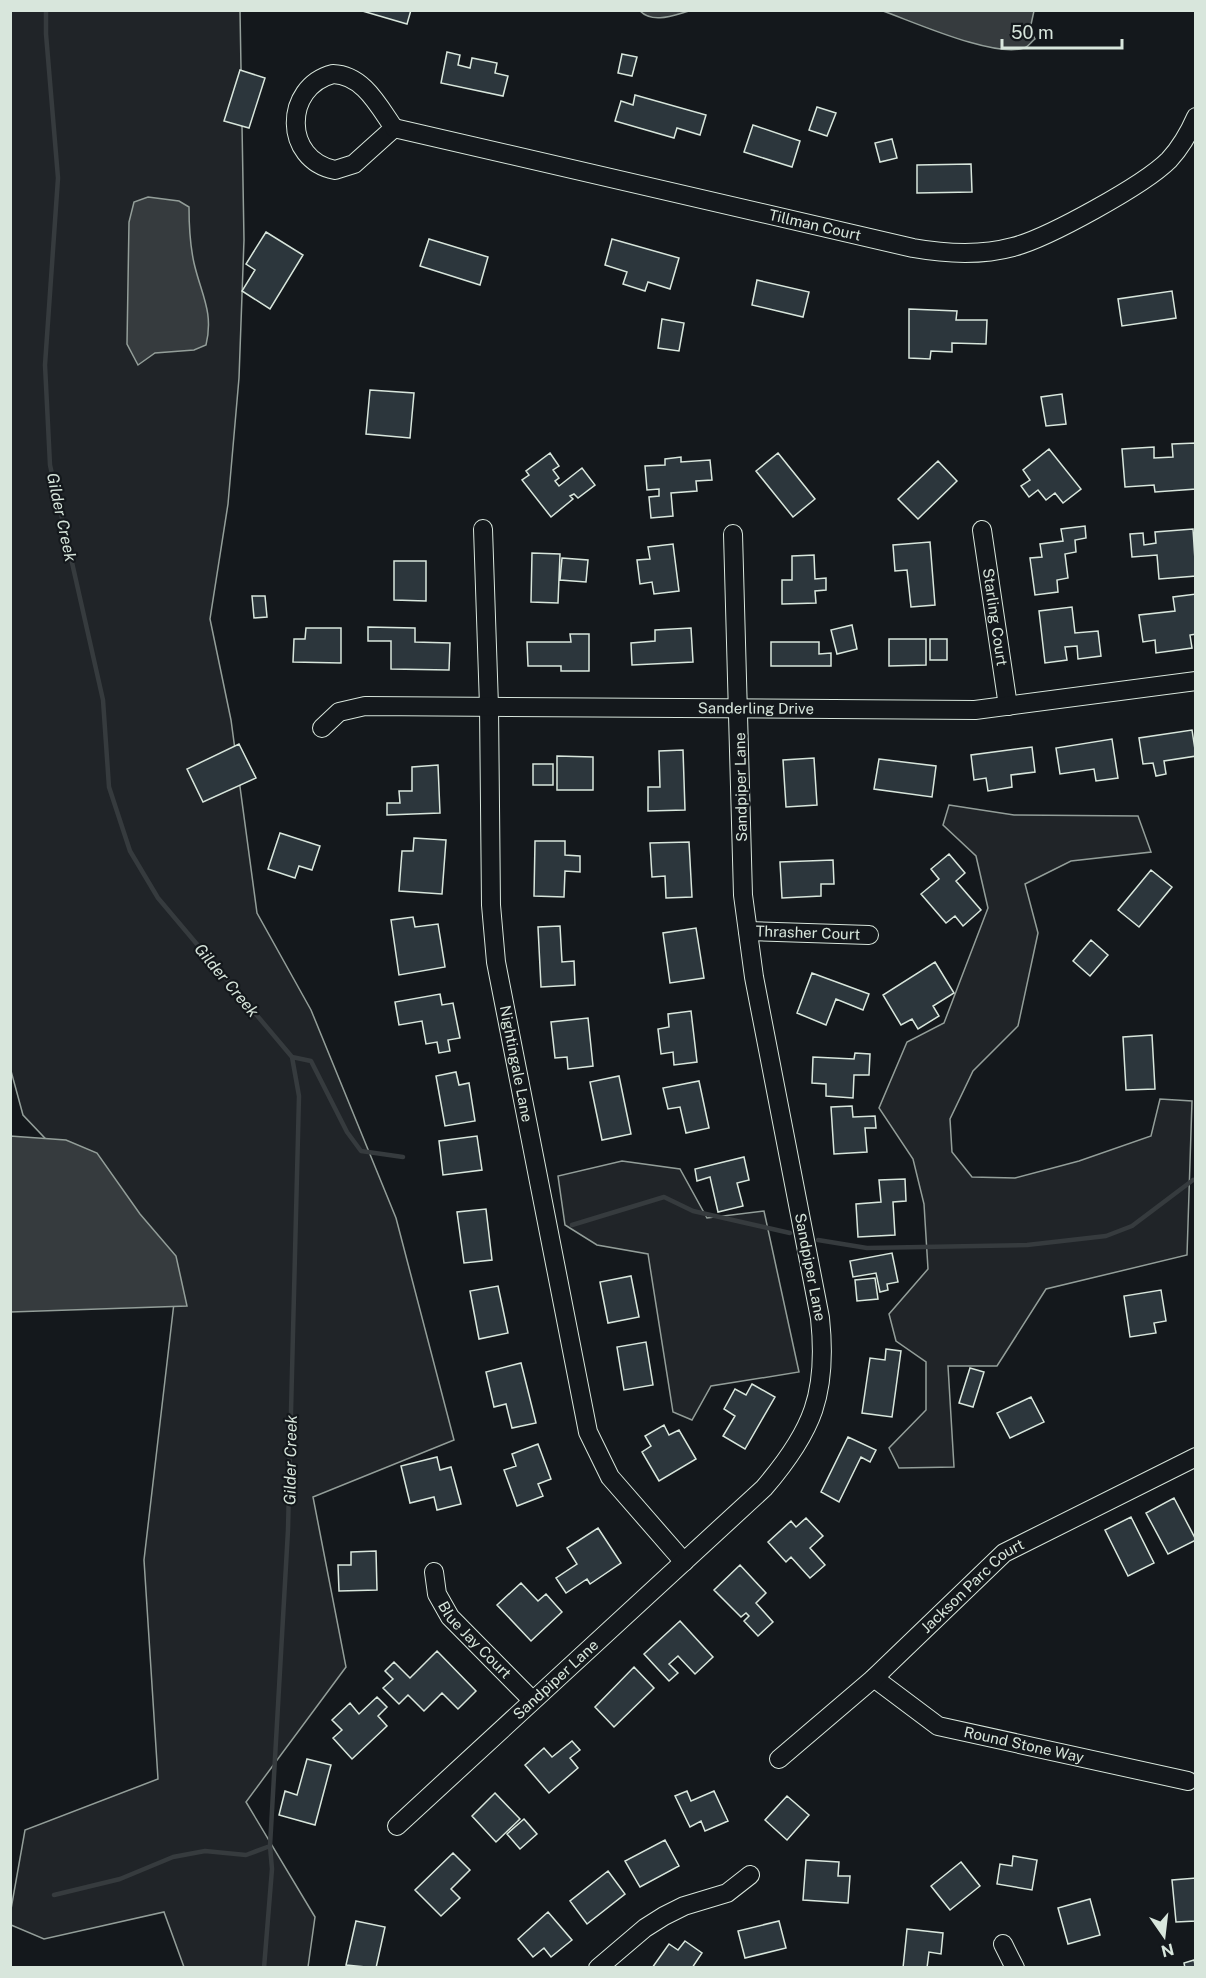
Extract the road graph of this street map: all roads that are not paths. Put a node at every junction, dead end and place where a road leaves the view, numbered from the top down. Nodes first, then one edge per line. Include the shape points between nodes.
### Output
1 (1196, 117) edge
2 (394, 128) junction
3 (483, 530) dead end
4 (982, 530) dead end
5 (733, 534) dead end
6 (1196, 681) edge
7 (489, 706) junction
8 (1008, 706) junction
9 (740, 708) junction
10 (322, 728) dead end
11 (748, 931) junction
12 (868, 934) dead end
13 (1196, 1457) edge
14 (684, 1562) junction
15 (434, 1572) dead end
16 (874, 1678) junction
17 (532, 1700) junction
18 (779, 1759) dead end
19 (1188, 1781) dead end
20 (397, 1826) dead end
21 (750, 1875) dead end
22 (1003, 1944) dead end
23 (598, 1968) edge
24 (1015, 1968) edge

1 - 2 street, Tillman Court via 1176,153 1140,183 1030,242 965,254 913,248
2 - 2 street via 363,87 340,75 324,76 302,95 294,122 304,150 313,160 335,170 354,164
3 - 7 street, Nightingale Lane
4 - 8 street, Starling Court
5 - 9 street, Sandpiper Lane
6 - 8 street, Sanderling Drive
7 - 9 street, Sanderling Drive
7 - 10 street, Sanderling Drive via 365,706 339,712
7 - 14 street, Nightingale Lane via 491,905 496,962 583,1415 610,1477
8 - 9 street, Sanderling Drive via 944,710
9 - 11 street, Sandpiper Lane via 742,867
11 - 12 street, Thrasher Court
11 - 14 street, Sandpiper Lane via 820,1318 823,1374 810,1420 784,1464 764,1488
13 - 16 street, Jackson Parc Court via 1004,1553
14 - 17 street, Sandpiper Lane
15 - 17 street, Blue Jay Court via 437,1594 450,1617
16 - 18 street, Jackson Parc Court
16 - 19 street, Round Stone Way via 938,1726
17 - 20 street, Sandpiper Lane
21 - 23 street via 727,1893 664,1916
22 - 24 street

